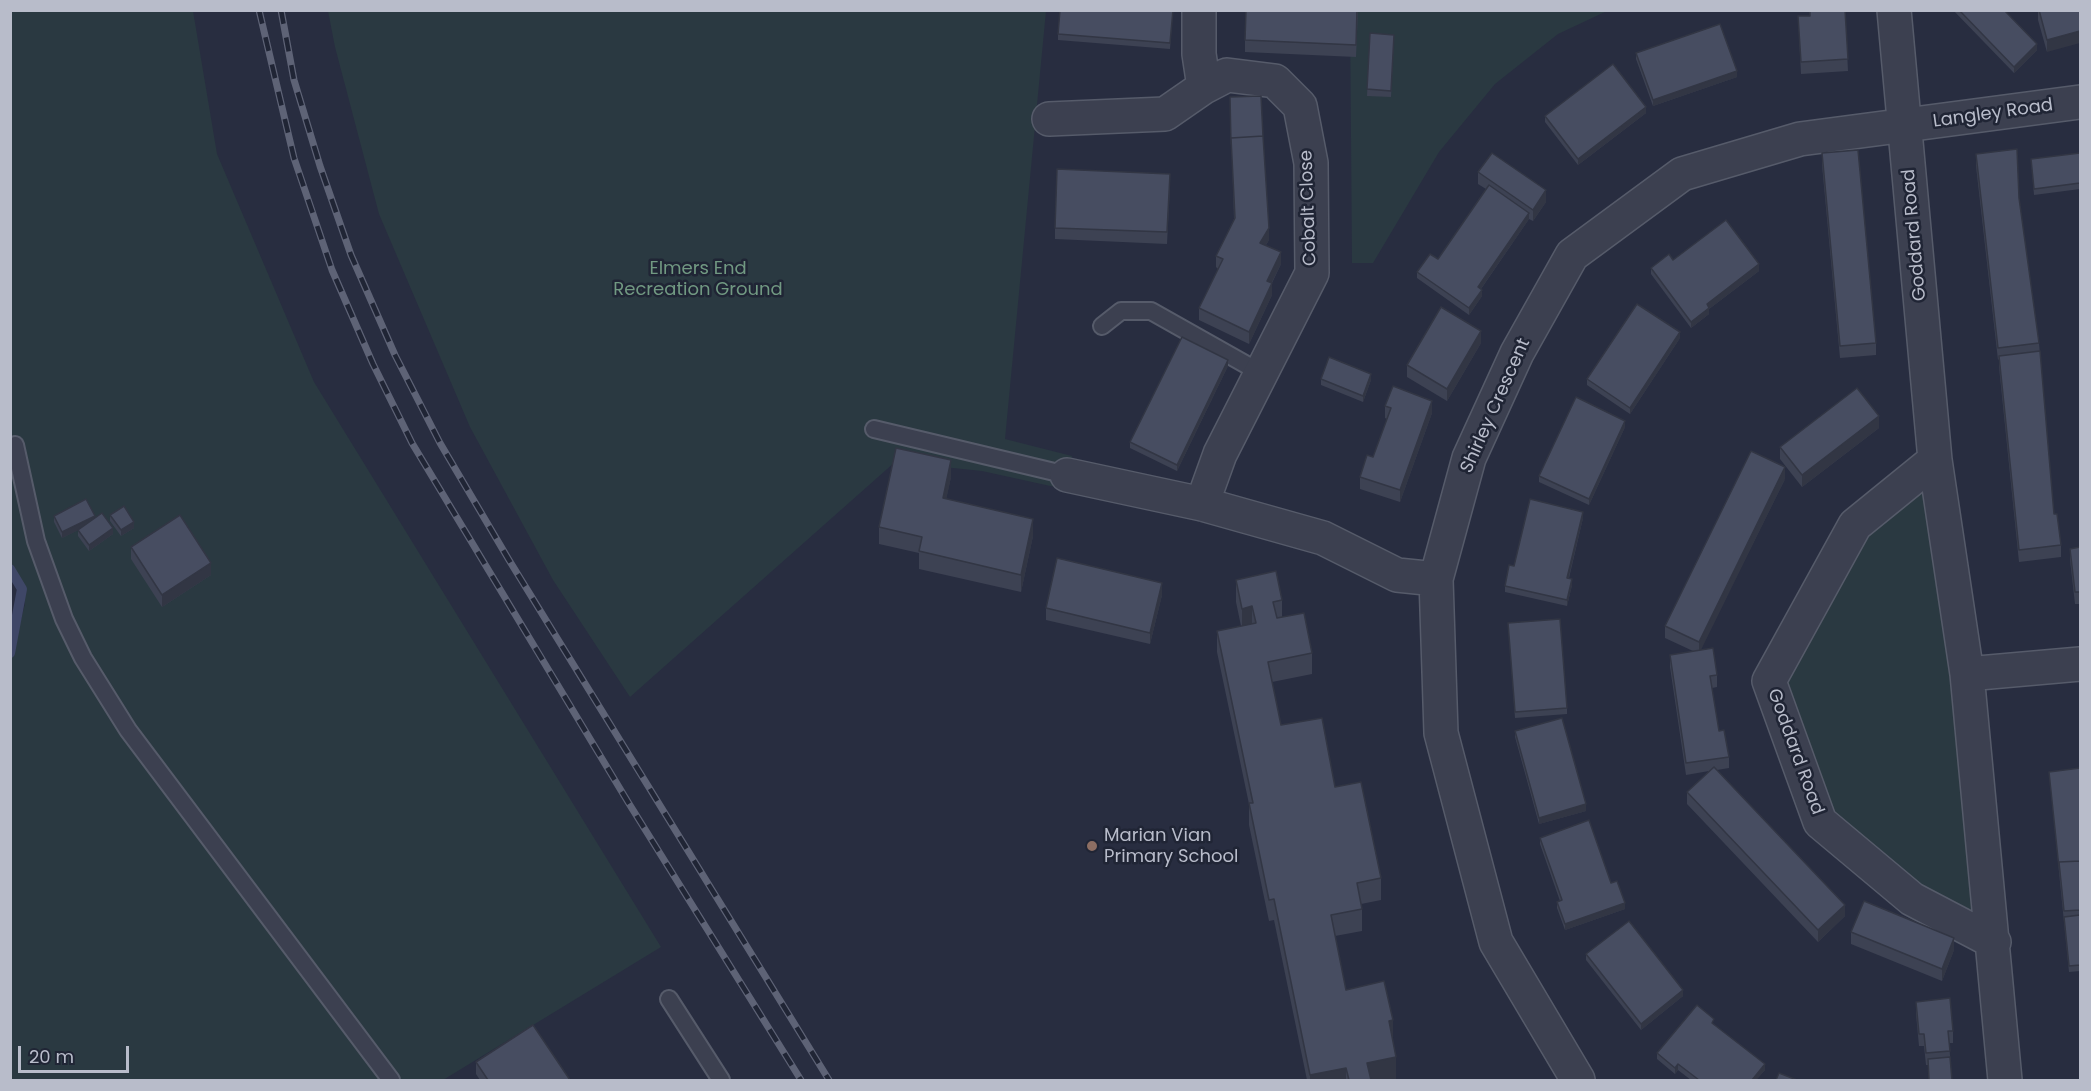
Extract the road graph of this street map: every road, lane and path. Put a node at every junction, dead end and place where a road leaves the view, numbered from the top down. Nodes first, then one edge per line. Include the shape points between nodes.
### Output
1 (1199, 10) edge
2 (1894, 10) edge
3 (1204, 87) junction
4 (2080, 102) edge
5 (1049, 119) dead end
6 (1905, 127) junction
7 (1102, 326) dead end
8 (1262, 373) junction
9 (874, 429) dead end
10 (15, 445) dead end
11 (1935, 460) junction
12 (1067, 475) joint
13 (1202, 504) junction
14 (1436, 579) junction
15 (2080, 664) edge
16 (1967, 674) junction
17 (1994, 942) junction
18 (669, 999) dead end
19 (391, 1080) edge
20 (721, 1080) edge
21 (1578, 1080) edge
22 (2005, 1080) edge

1 - 3 street
2 - 6 street, Goddard Road
3 - 5 street, Cobalt Close via 1165,114
3 - 8 street, Cobalt Close via 1227,75 1275,81 1300,106 1311,163 1312,273
4 - 6 street, Langley Road
6 - 11 street, Goddard Road
6 - 14 street, Shirley Crescent via 1800,139 1682,174 1572,255 1517,353 1469,458
7 - 8 lane via 1121,311 1150,311
8 - 13 street, Cobalt Close via 1220,454
9 - 12 lane
10 - 19 lane via 36,541 64,619 83,658 128,730
11 - 16 street, Goddard Road
11 - 17 street, Goddard Road via 1855,525 1769,681 1820,822 1912,899
12 - 13 street
13 - 14 street via 1323,538 1397,575
14 - 21 street, Shirley Crescent via 1441,733 1496,942
15 - 16 street
16 - 17 street, Goddard Road
17 - 22 street, Goddard Road
18 - 20 lane

